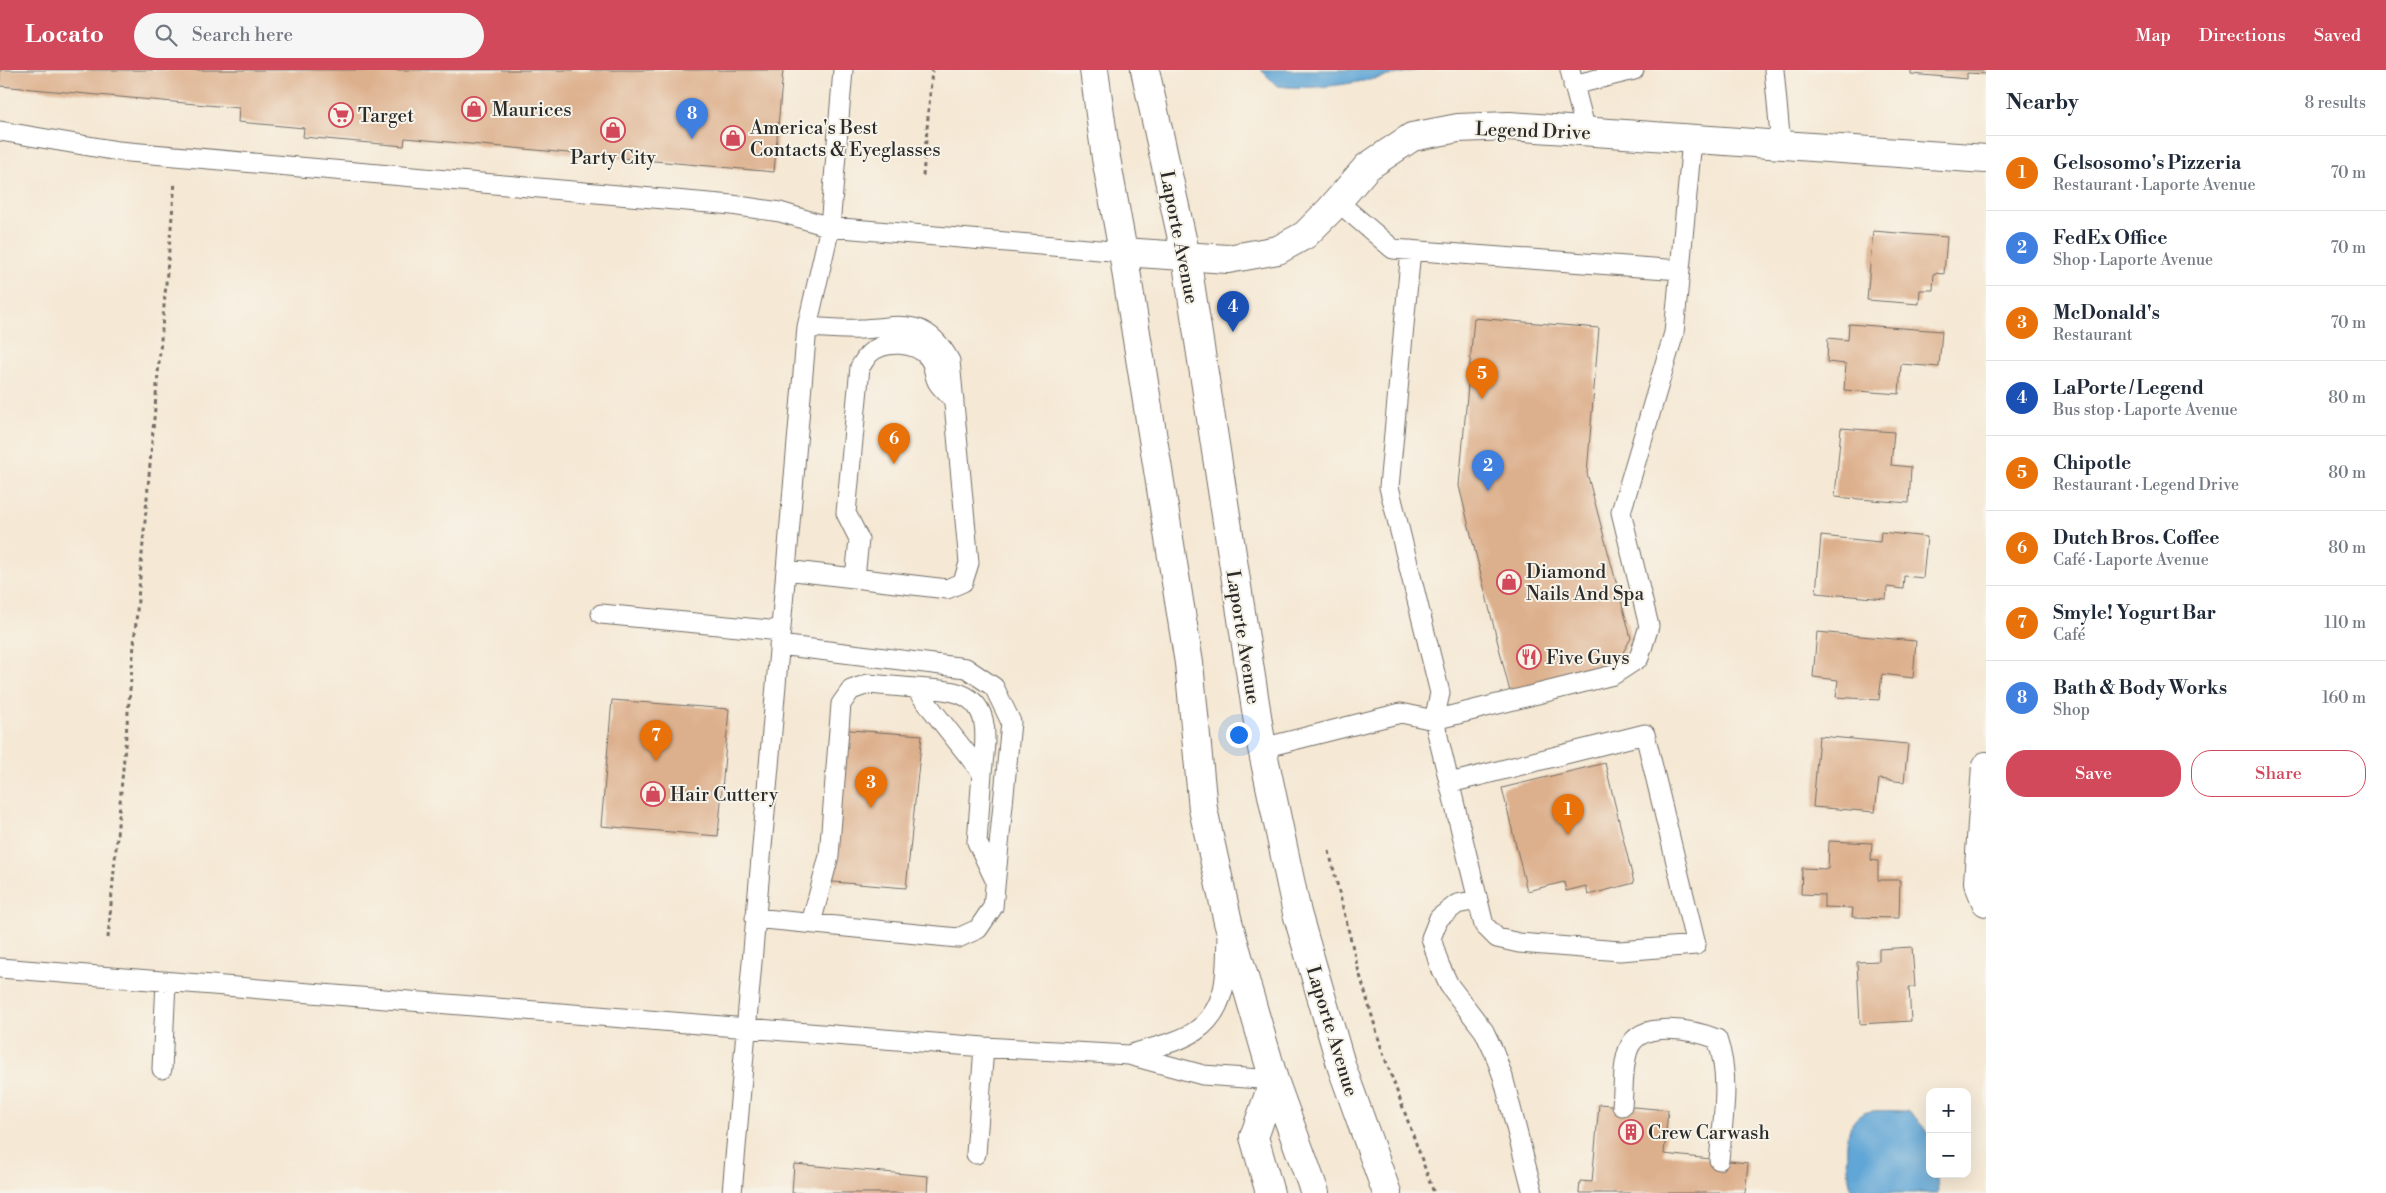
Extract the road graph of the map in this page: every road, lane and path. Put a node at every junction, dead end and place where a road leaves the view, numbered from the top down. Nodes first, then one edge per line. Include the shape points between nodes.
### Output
1 (843, 70) edge
2 (932, 70) edge
3 (1094, 70) edge
4 (1145, 70) edge
5 (1634, 70) edge
6 (1774, 70) edge
7 (1571, 78) edge
8 (0, 131) edge
9 (1586, 131) junction
10 (1692, 140) junction
11 (1781, 146) junction
12 (1986, 159) edge
13 (923, 176) dead end
14 (176, 182) dead end
15 (1338, 202) junction
16 (830, 227) junction
17 (1411, 250) junction
18 (1124, 252) junction
19 (1186, 257) junction
20 (1680, 270) junction
21 (807, 327) junction
22 (954, 400) junction
23 (786, 570) junction
24 (855, 578) junction
25 (601, 614) dead end
26 (780, 638) junction
27 (915, 688) junction
28 (1434, 720) junction
29 (1262, 748) junction
30 (1986, 766) edge
31 (982, 773) junction
32 (1450, 783) junction
33 (1329, 851) dead end
34 (995, 882) junction
35 (1477, 900) junction
36 (1986, 902) edge
37 (755, 918) junction
38 (1228, 922) junction
39 (811, 924) junction
40 (108, 938) dead end
41 (0, 968) edge
42 (166, 982) junction
43 (746, 1028) junction
44 (984, 1047) junction
45 (1129, 1055) junction
46 (162, 1069) dead end
47 (1274, 1080) junction
48 (1622, 1106) dead end
49 (976, 1154) dead end
50 (1719, 1160) dead end
51 (732, 1193) edge
52 (1270, 1193) edge
53 (1316, 1193) edge
54 (1387, 1193) edge
55 (1434, 1193) edge
56 (1534, 1193) edge

1 - 16 lane
2 - 13 path
3 - 18 main road
4 - 19 main road, Laporte Avenue
5 - 7 lane
6 - 11 lane
7 - 9 lane
8 - 16 lane via 118,151 732,205 780,212
9 - 10 main road, Legend Drive
9 - 15 main road, Legend Drive via 1509,126 1458,128 1412,137 1367,167
10 - 11 main road, Legend Drive
10 - 20 lane
11 - 12 main road, Legend Drive
14 - 40 path
15 - 17 lane via 1392,249
15 - 19 main road, Legend Drive via 1305,235 1278,250 1228,259
16 - 18 lane
16 - 21 lane
17 - 20 lane
17 - 28 lane via 1389,487 1440,693
18 - 19 main road, Legend Drive
18 - 38 main road via 1188,663 1203,809
19 - 29 main road, Laporte Avenue
20 - 28 lane via 1674,333 1621,512 1649,626 1639,658 1613,674
21 - 22 lane via 859,329 906,326 932,337 943,347 950,361
21 - 23 lane
22 - 24 lane via 969,563 964,582 947,589
22 - 24 lane via 937,382 935,367 928,356 913,346 882,346 869,354 860,367 846,513 859,539
23 - 24 lane
23 - 26 lane
25 - 26 lane
26 - 34 lane via 966,668 994,687 1011,722
26 - 37 lane
27 - 31 lane
27 - 31 lane via 954,692 971,699 982,711 985,736
27 - 39 lane via 868,684 851,690 841,704 829,856
28 - 29 lane via 1401,713
28 - 32 lane
29 - 54 main road, Laporte Avenue via 1297,913 1342,1068
30 - 36 main road via 1978,882
31 - 34 lane via 977,842
32 - 35 lane
32 - 35 lane via 1645,734 1696,944 1620,951 1519,943 1497,938 1484,925
33 - 55 path via 1382,1050
34 - 39 lane via 992,907 983,922 978,929 958,938
35 - 56 lane via 1457,904 1439,918 1432,938 1438,964 1449,986 1484,1031 1494,1052
37 - 39 lane
37 - 43 lane
38 - 45 lane via 1223,990 1211,1020 1191,1035
38 - 47 main road
41 - 42 lane
42 - 43 lane
42 - 46 lane
43 - 44 lane
43 - 51 lane
44 - 45 lane
44 - 49 lane
45 - 47 lane via 1203,1075
47 - 52 main road via 1254,1137
47 - 53 main road
48 - 50 lane via 1629,1047 1642,1033 1659,1029 1701,1032 1717,1038 1724,1059 1726,1089

